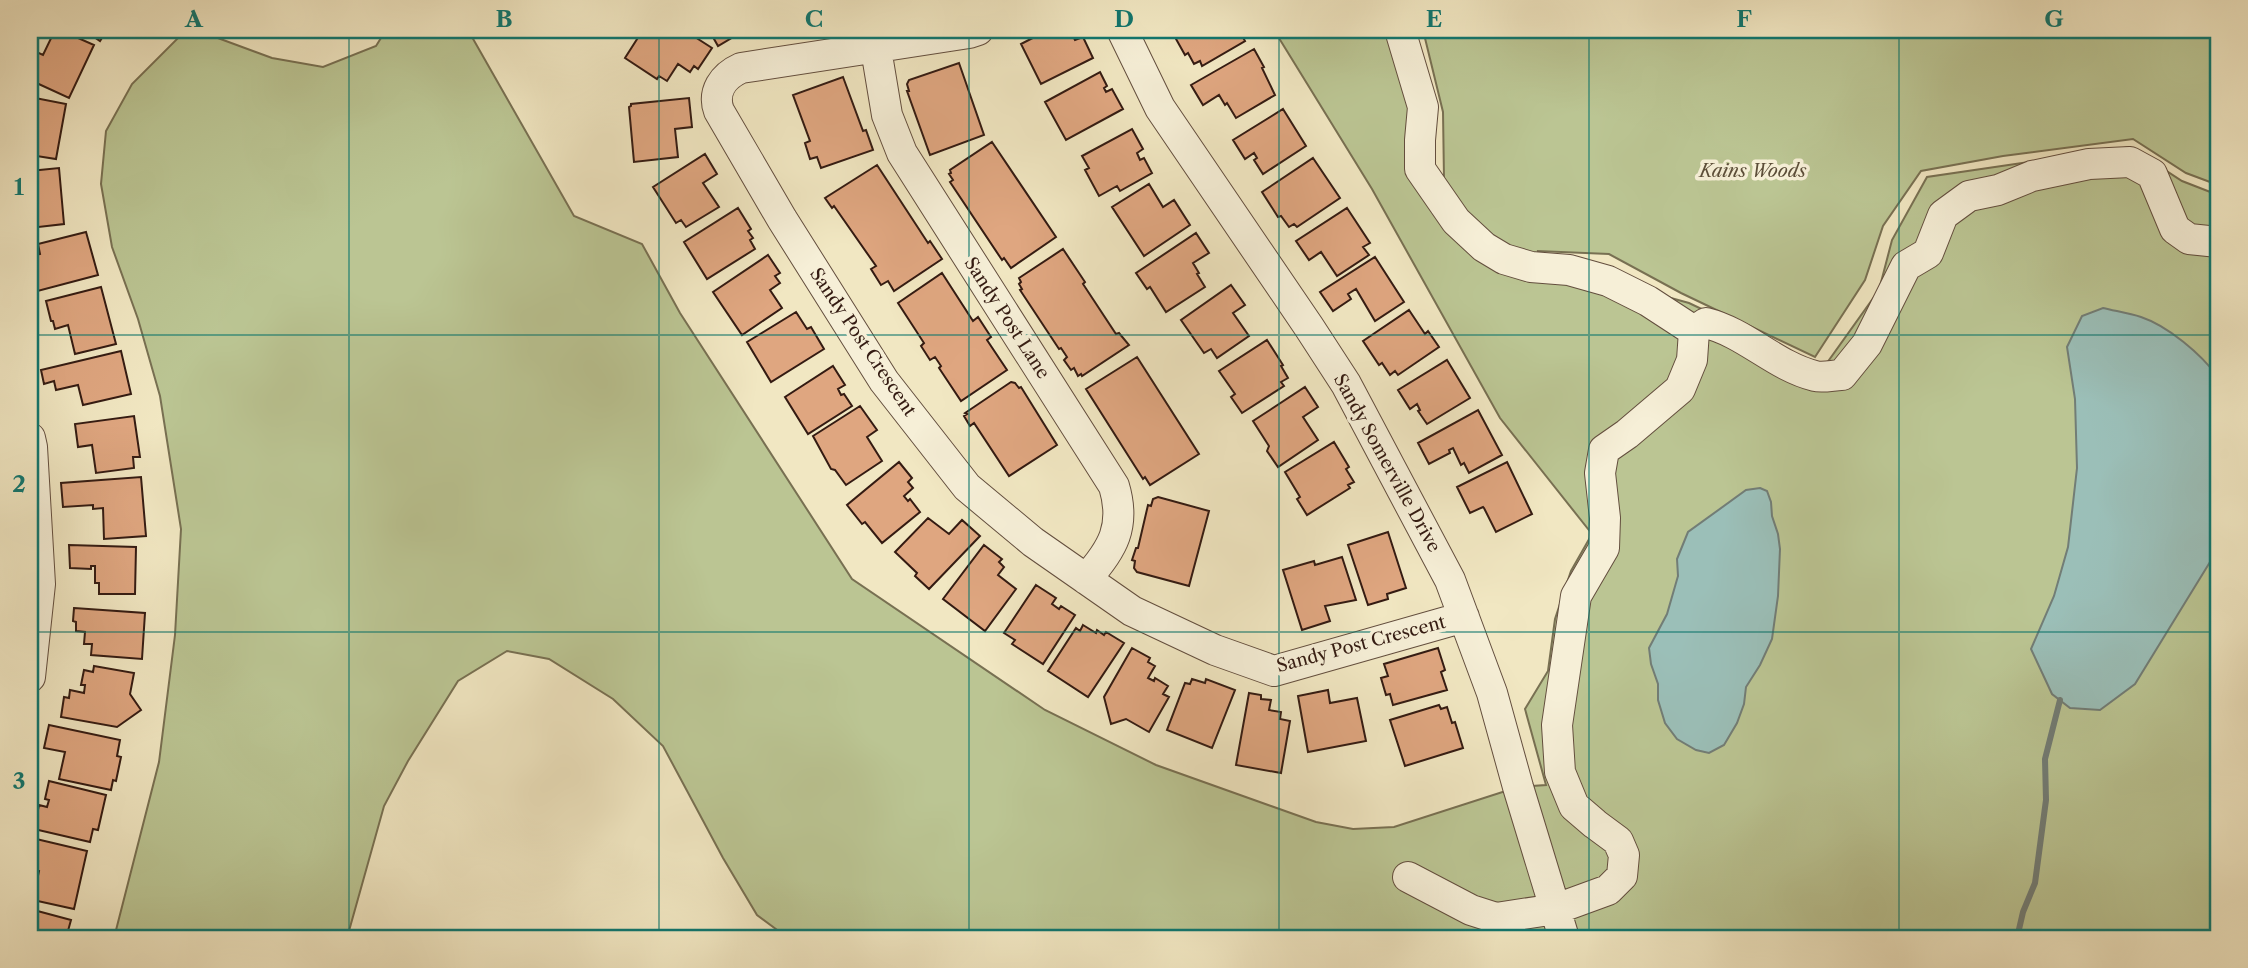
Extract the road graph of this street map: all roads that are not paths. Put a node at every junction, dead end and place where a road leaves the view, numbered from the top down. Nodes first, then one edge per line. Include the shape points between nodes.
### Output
1 (978, 30) edge
2 (1122, 30) edge
3 (1400, 30) edge
4 (876, 49) junction
5 (2218, 242) edge
6 (1694, 331) junction
7 (30, 438) edge
8 (1086, 579) junction
9 (1464, 617) junction
10 (30, 677) edge
11 (1408, 877) dead end
12 (1556, 909) junction
13 (1564, 938) edge

1 - 4 street, Sandy Post Crescent
2 - 9 street, Sandy Somerville Drive via 1160,108 1346,384 1450,580
3 - 6 street via 1423,107 1420,169 1456,221 1504,259 1608,281
4 - 8 street, Sandy Post Lane via 887,115 902,153 1114,486 1120,513 1118,530
4 - 8 street, Sandy Post Crescent via 741,68 721,83 715,101 782,219 892,392 967,487
5 - 6 street via 2189,239 2175,229 2152,174 2130,162 2089,163 1969,196 1943,215 1928,253 1906,266 1867,344 1842,374 1816,377 1725,327 1706,323
6 - 12 street via 1692,360 1680,389 1604,450 1604,548 1576,596 1557,725 1560,772 1574,806 1618,841 1624,855 1622,876 1608,890
7 - 10 street via 40,584
8 - 9 street, Sandy Post Crescent via 1132,611 1215,650 1274,671
9 - 12 street, Sandy Somerville Drive via 1492,693
11 - 12 street via 1496,918
12 - 13 street, Sandy Somerville Drive

